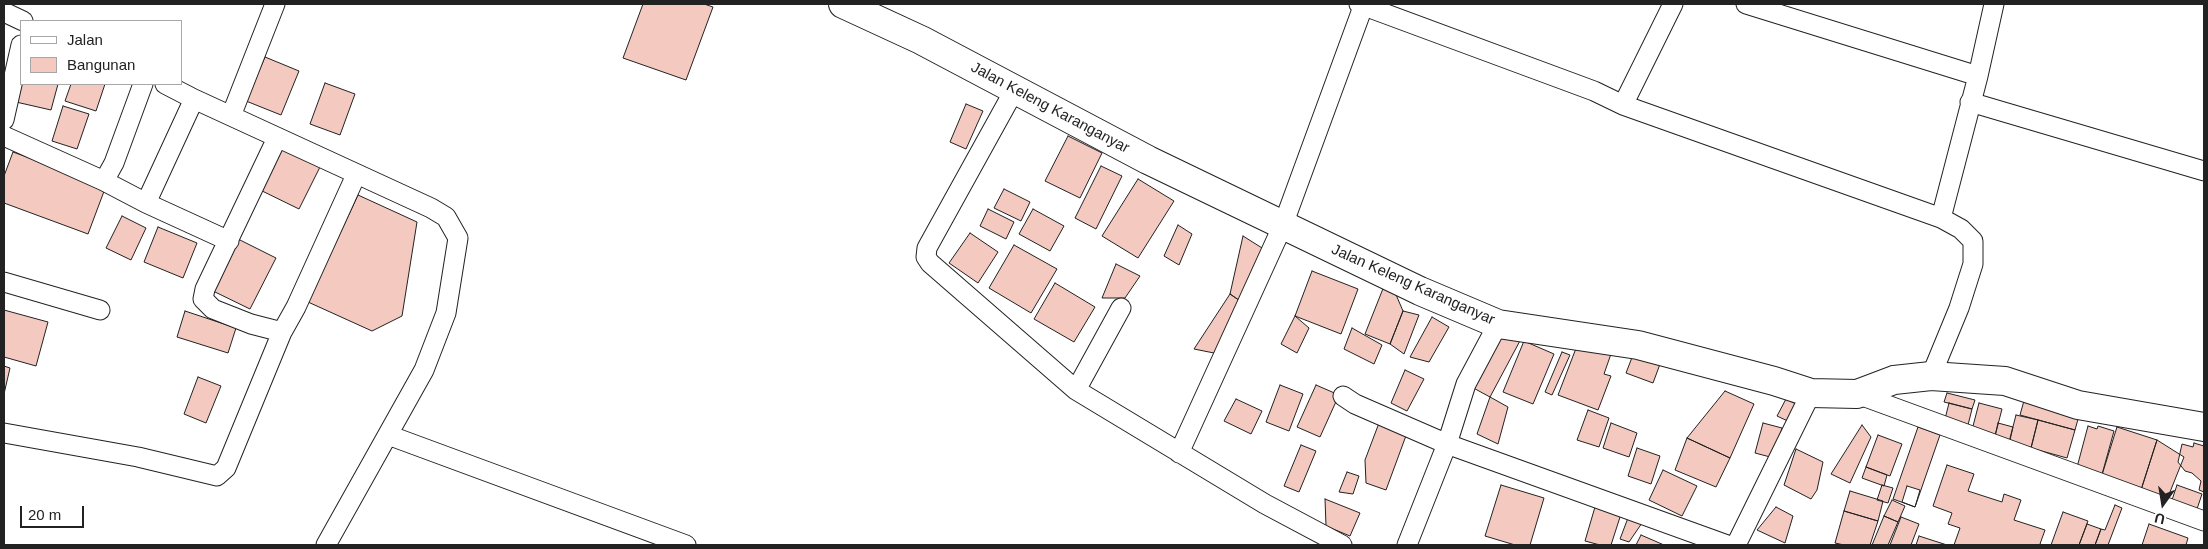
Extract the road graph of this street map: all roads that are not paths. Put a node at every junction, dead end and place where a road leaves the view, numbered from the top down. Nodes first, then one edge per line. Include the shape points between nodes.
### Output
1 (275, 4) edge
2 (1362, 4) edge
3 (1674, 4) edge
4 (1746, 4) edge
5 (1994, 4) edge
6 (851, 5) edge
7 (4, 12) edge
8 (21, 20) edge
9 (20, 49) edge
10 (1978, 76) junction
11 (143, 85) edge
12 (167, 85) edge
13 (1015, 89) junction
14 (194, 100) junction
15 (1970, 102) junction
16 (1623, 105) junction
17 (231, 116) junction
18 (4, 120) edge
19 (4, 136) edge
20 (277, 138) junction
21 (2204, 171) edge
22 (356, 174) junction
23 (104, 182) junction
24 (146, 203) junction
25 (1941, 218) junction
26 (1283, 225) junction
27 (228, 241) junction
28 (4, 282) edge
29 (1121, 308) dead end
30 (100, 310) dead end
31 (1498, 324) junction
32 (282, 332) junction
33 (1931, 376) junction
34 (1076, 390) junction
35 (1811, 393) junction
36 (1857, 394) junction
37 (1343, 396) dead end
38 (2204, 427) edge
39 (4, 433) edge
40 (388, 435) junction
41 (1447, 444) junction
42 (1179, 453) junction
43 (2204, 521) edge
44 (326, 545) edge
45 (686, 545) edge
46 (1342, 545) edge
47 (1407, 545) edge
48 (1727, 545) edge
49 (1736, 545) edge

1 - 17 street
2 - 16 street via 1594,91
2 - 26 street
3 - 16 street
4 - 10 street
5 - 10 street
6 - 13 main road, Jalan Keleng Karanganyar
7 - 8 street
9 - 18 street
10 - 15 street
11 - 23 street
12 - 14 street
13 - 26 main road, Jalan Keleng Karanganyar via 1148,160
13 - 34 street via 927,248 926,257 934,268
14 - 17 street
14 - 24 street
15 - 21 street
15 - 25 street
16 - 25 street
17 - 20 street
19 - 23 street
20 - 22 street
20 - 27 street
22 - 32 street
22 - 40 street via 446,217 458,238 446,313 424,370
23 - 24 street
24 - 27 street
25 - 33 street via 1961,229 1973,241 1974,264
26 - 31 main road, Jalan Keleng Karanganyar via 1420,291
26 - 42 street
27 - 32 street via 207,282 203,299 213,309
28 - 30 street
29 - 34 street
31 - 35 main road, Jalan Keleng Karanganyar via 1638,344
31 - 41 street via 1466,384
32 - 39 street via 226,468 217,476 138,457
33 - 36 main road, Jalan Keleng Karanganyar via 1894,380
33 - 38 main road, Jalan Keleng Karanganyar via 2005,381 2078,405
34 - 42 street
35 - 36 main road, Jalan Keleng Karanganyar
35 - 49 street
36 - 43 street
37 - 41 street
40 - 44 street
40 - 45 street
41 - 47 street
41 - 48 street
42 - 46 street

